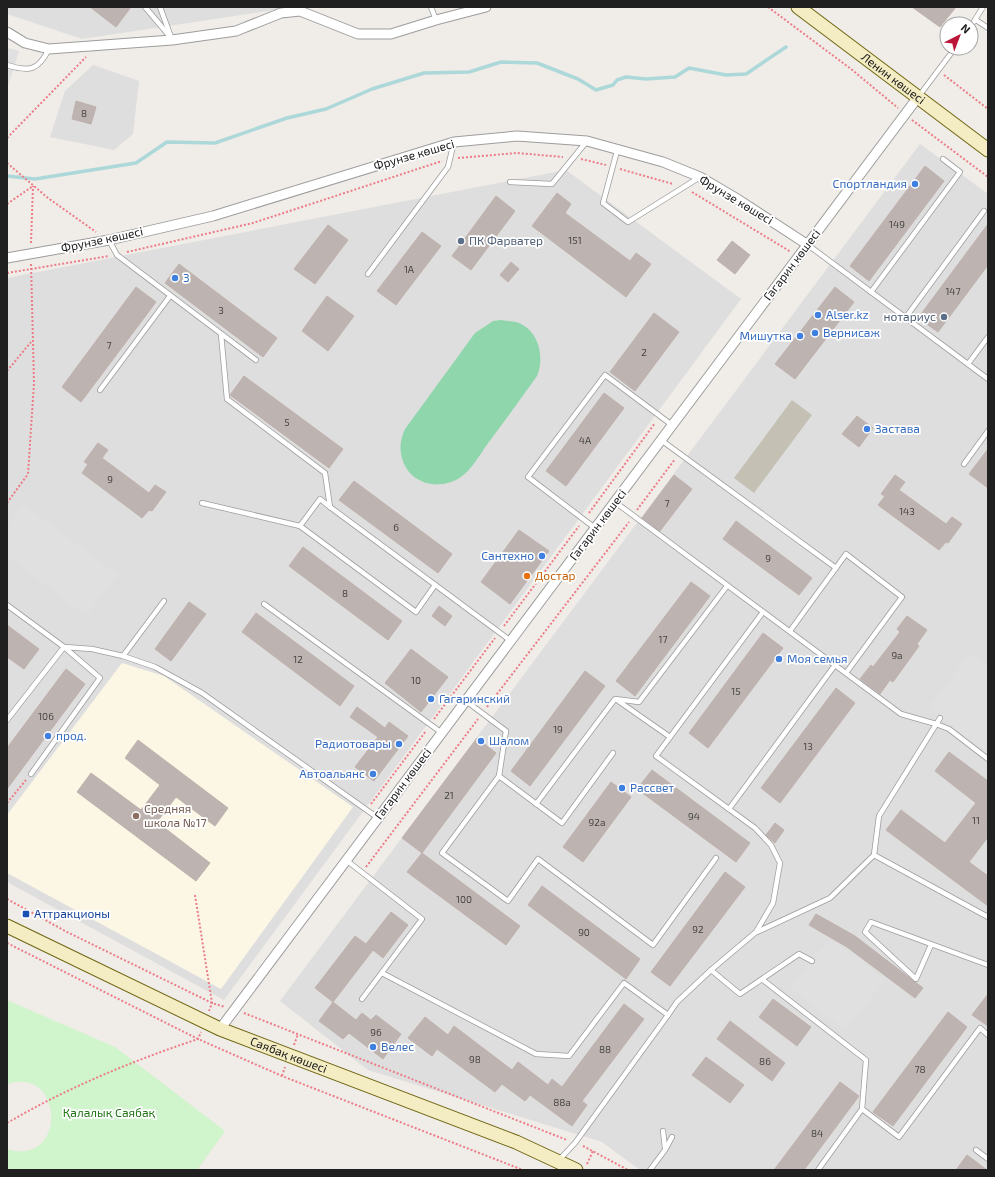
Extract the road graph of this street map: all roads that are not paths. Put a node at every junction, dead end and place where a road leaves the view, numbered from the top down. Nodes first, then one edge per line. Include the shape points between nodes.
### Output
1 (145, 7) edge
2 (160, 7) edge
3 (432, 7) edge
4 (486, 7) edge
5 (798, 7) edge
6 (983, 7) edge
7 (280, 10) edge
8 (978, 16) edge
9 (436, 20) junction
10 (979, 22) edge
11 (988, 28) edge
12 (7, 32) edge
13 (172, 40) junction
14 (49, 49) junction
15 (949, 56) edge
16 (7, 65) edge
17 (918, 98) junction
18 (587, 141) junction
19 (454, 142) junction
20 (988, 150) edge
21 (617, 151) junction
22 (943, 159) dead end
23 (700, 177) junction
24 (510, 182) dead end
25 (984, 211) dead end
26 (109, 240) junction
27 (808, 245) junction
28 (7, 258) edge
29 (368, 274) dead end
30 (871, 292) junction
31 (170, 296) junction
32 (906, 317) junction
33 (221, 334) junction
34 (988, 337) edge
35 (256, 360) dead end
36 (968, 364) junction
37 (988, 379) edge
38 (100, 390) dead end
39 (672, 425) junction
40 (988, 431) edge
41 (661, 440) junction
42 (964, 464) dead end
43 (615, 502) junction
44 (202, 503) dead end
45 (330, 507) junction
46 (300, 526) junction
47 (596, 528) junction
48 (836, 568) junction
49 (435, 585) junction
50 (727, 586) junction
51 (164, 601) dead end
52 (264, 604) dead end
53 (7, 605) edge
54 (763, 612) junction
55 (790, 631) junction
56 (511, 641) junction
57 (64, 647) junction
58 (123, 656) junction
59 (835, 665) junction
60 (846, 673) junction
61 (615, 699) junction
62 (466, 701) junction
63 (940, 718) dead end
64 (7, 720) edge
65 (936, 724) junction
66 (442, 733) junction
67 (670, 737) junction
68 (613, 753) dead end
69 (988, 759) edge
70 (31, 774) road end
71 (499, 776) junction
72 (536, 804) junction
73 (729, 809) junction
74 (378, 818) junction
75 (874, 855) junction
76 (716, 858) dead end
77 (346, 860) junction
78 (988, 917) edge
79 (7, 926) edge
80 (756, 932) junction
81 (931, 945) junction
82 (812, 961) dead end
83 (988, 965) edge
84 (711, 970) junction
85 (382, 973) junction
86 (763, 980) junction
87 (362, 999) dead end
88 (668, 1015) junction
89 (220, 1029) junction
90 (988, 1034) edge
91 (862, 1109) junction
92 (664, 1131) dead end
93 (672, 1137) dead end
94 (665, 1150) junction
95 (976, 1150) dead end
96 (988, 1159) edge
97 (558, 1161) junction
98 (576, 1170) edge
99 (650, 1170) edge
100 (818, 1170) edge

1 - 13 lane
2 - 13 lane
3 - 9 lane
4 - 9 street
5 - 17 street, Ленин көшесі
6 - 8 lane
7 - 9 street via 300,11 358,34 391,34
7 - 13 street via 236,31
10 - 11 lane
12 - 14 street via 25,43
13 - 14 street
14 - 16 lane via 43,60 34,67 23,70
15 - 17 lane
17 - 20 street, Ленин көшесі
17 - 27 street, Гагарин көшесі
18 - 19 street, Фрунзе көшесі via 517,136
18 - 21 street, Фрунзе көшесі
18 - 24 lane via 552,184
19 - 26 street, Фрунзе көшесі via 214,216
19 - 29 lane via 448,167
21 - 23 street, Фрунзе көшесі via 663,162
21 - 23 lane via 603,203 628,222
22 - 30 lane via 960,172
23 - 27 street, Фрунзе көшесі
25 - 32 lane
26 - 28 street, Фрунзе көшесі
26 - 31 lane via 117,255
27 - 30 lane
27 - 39 street, Гагарин көшесі
30 - 32 lane
31 - 33 lane
31 - 38 lane
32 - 36 lane
33 - 35 lane
33 - 45 lane via 227,399 325,473
34 - 36 lane
36 - 37 lane
39 - 41 street, Гагарин көшесі
39 - 47 lane via 605,375 528,477
40 - 42 lane
41 - 43 street, Гагарин көшесі
41 - 48 lane
43 - 47 street, Гагарин көшесі
43 - 50 lane
44 - 46 lane
45 - 46 lane via 320,500
45 - 49 lane
46 - 49 lane via 416,612
47 - 56 street, Гагарин көшесі
48 - 55 lane
48 - 60 lane via 846,554 902,597
49 - 56 lane
50 - 54 lane
50 - 61 lane via 639,702
51 - 58 lane
52 - 66 lane
53 - 57 lane
54 - 55 lane
54 - 67 lane
55 - 59 lane
56 - 62 street, Гагарин көшесі
57 - 58 lane via 92,649
57 - 64 lane
57 - 70 lane via 100,678
58 - 74 lane via 155,667 202,693
59 - 60 lane
59 - 73 lane
60 - 65 lane via 901,714
61 - 67 lane
61 - 72 lane
62 - 66 street, Гагарин көшесі
62 - 71 lane via 506,731
63 - 65 lane
65 - 69 lane via 949,730
65 - 75 lane via 879,816
66 - 74 street, Гагарин көшесі
67 - 73 lane via 656,756
68 - 72 lane via 562,823
71 - 72 lane
71 - 76 lane via 442,853 508,901 538,859 653,945
73 - 80 lane via 755,828 771,845 780,863 773,903
74 - 77 street, Гагарин көшесі
75 - 78 lane
75 - 80 lane via 830,898
77 - 85 lane via 422,919
77 - 89 street, Гагарин көшесі
79 - 89 street, Саябақ көшесі
80 - 84 lane
81 - 81 lane via 871,922 865,932 916,979
81 - 83 lane
82 - 86 lane via 799,954
84 - 86 lane via 740,994
84 - 88 lane via 677,1002
85 - 87 lane
85 - 88 lane via 536,1054 569,1056 624,983
86 - 91 lane via 866,1060
88 - 97 lane via 575,1143
89 - 97 street, Саябақ көшесі via 516,1142
90 - 91 lane via 980,1028 899,1136
91 - 100 lane
92 - 94 lane
93 - 94 lane
94 - 99 lane
95 - 96 lane
97 - 98 street, Саябақ көшесі

